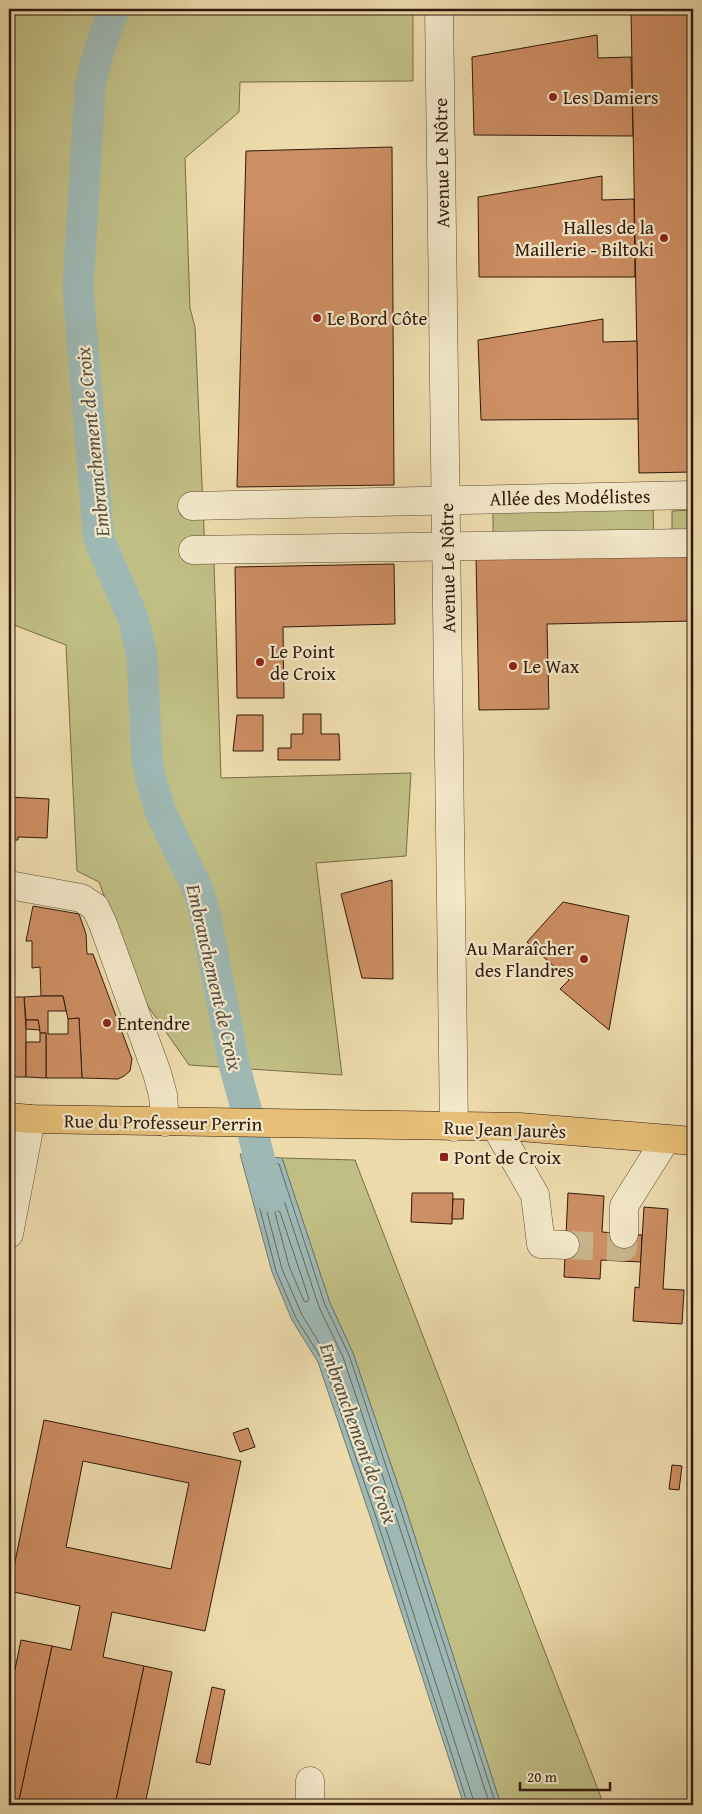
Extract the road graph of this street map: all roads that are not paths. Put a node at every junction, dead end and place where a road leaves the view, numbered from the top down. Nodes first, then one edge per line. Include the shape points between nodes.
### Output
1 (439, 9) edge
2 (693, 495) edge
3 (446, 500) junction
4 (192, 506) dead end
5 (693, 543) edge
6 (446, 547) junction
7 (193, 550) dead end
8 (9, 885) edge
9 (20, 1118) edge
10 (165, 1122) junction
11 (317, 1125) joint
12 (454, 1127) junction
13 (496, 1127) junction
14 (666, 1139) junction
15 (693, 1141) edge
16 (9, 1234) edge
17 (624, 1234) dead end
18 (565, 1245) tunnel mouth

1 - 3 street, Avenue Le Nôtre
2 - 3 street, Allée des Modélistes
3 - 4 street, Allée des Modélistes
3 - 6 street, Avenue Le Nôtre
5 - 6 street
6 - 7 street
6 - 12 street, Avenue Le Nôtre
8 - 10 street via 81,898 95,907 157,1074
9 - 10 main road, Rue du Professeur Perrin
9 - 16 street
10 - 11 main road, Rue du Professeur Perrin
11 - 12 main road, Rue Jean Jaurès
12 - 13 main road, Rue Jean Jaurès
13 - 14 main road, Rue Jean Jaurès
13 - 18 street via 535,1195 541,1244
14 - 15 main road, Rue Jean Jaurès
14 - 17 street via 624,1206

